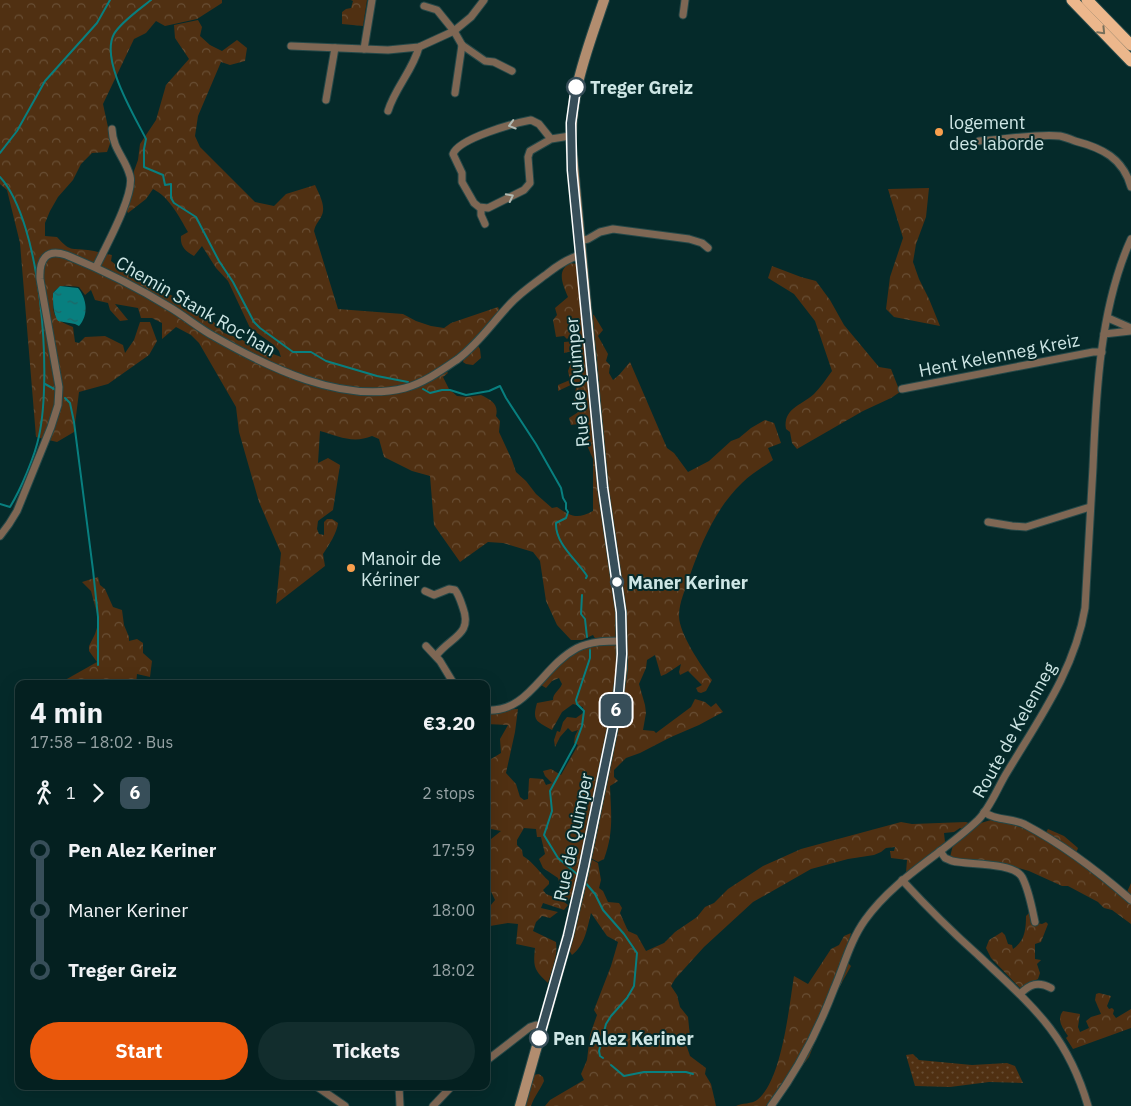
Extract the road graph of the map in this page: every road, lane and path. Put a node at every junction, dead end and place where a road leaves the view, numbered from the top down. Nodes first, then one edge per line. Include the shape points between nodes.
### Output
1 (372, 0) edge
2 (484, 0) edge
3 (604, 0) edge
4 (685, 0) edge
5 (1072, 0) edge
6 (1087, 0) edge
7 (424, 6) dead end
8 (683, 15) dead end
9 (454, 31) junction
10 (462, 45) junction
11 (291, 46) dead end
12 (1131, 46) edge
13 (419, 47) junction
14 (335, 48) junction
15 (364, 49) junction
16 (1131, 61) edge
17 (512, 71) dead end
18 (455, 93) dead end
19 (326, 100) dead end
20 (388, 111) dead end
21 (112, 129) dead end
22 (570, 136) junction
23 (551, 139) junction
24 (979, 141) dead end
25 (1129, 173) edge
26 (1131, 187) edge
27 (481, 208) junction
28 (485, 224) dead end
29 (1131, 239) edge
30 (579, 241) junction
31 (708, 248) dead end
32 (581, 255) junction
33 (96, 267) junction
34 (1108, 318) junction
35 (1131, 330) edge
36 (1104, 334) junction
37 (1102, 352) junction
38 (902, 389) dead end
39 (1090, 507) junction
40 (988, 522) dead end
41 (0, 536) edge
42 (425, 591) dead end
43 (622, 641) junction
44 (426, 646) dead end
45 (436, 656) junction
46 (451, 680) edge
47 (490, 710) edge
48 (984, 812) junction
49 (940, 851) junction
50 (902, 880) junction
51 (1131, 900) edge
52 (1035, 922) dead end
53 (1051, 988) dead end
54 (1020, 994) junction
55 (542, 1026) junction
56 (490, 1058) edge
57 (322, 1090) edge
58 (399, 1090) edge
59 (448, 1090) edge
60 (345, 1106) edge
61 (400, 1106) edge
62 (433, 1106) edge
63 (520, 1106) edge
64 (771, 1106) edge
65 (1088, 1106) edge

1 - 15 street
2 - 9 street
3 - 22 main road, Rue de Quimper via 578,78
4 - 8 street
5 -> 16 highway
6 - 12 highway
7 - 9 street via 437,10
9 - 10 street
9 - 13 street
10 - 17 street via 485,61
10 - 18 street
11 - 14 street
13 - 15 street
13 - 20 street
14 - 15 street
14 - 19 street
21 - 33 street via 114,144 131,178 131,186
22 - 23 street
22 - 30 main road, Rue de Quimper
27 -> 23 street via 488,208 524,190 530,179 528,153
23 -> 27 street via 539,124 531,120 486,132 457,147 453,154 462,173 462,182 474,203
24 - 25 street via 1062,136 1103,152
25 - 26 street
27 - 28 street
29 - 34 street, Route de Kelenneg via 1120,266
30 - 31 street via 613,229 694,240
30 - 32 main road, Rue de Quimper
32 - 33 street, Chemin Stank Roc'han via 568,259 528,287 476,344 455,361 414,386 377,392 332,386 276,369 214,336 170,306
32 - 43 main road, Rue de Quimper via 603,488 620,596
33 - 41 street, Chemin Stank Roc'han via 58,252 48,255 40,267 59,387 58,405 17,510
34 - 35 street
34 - 36 street, Route de Kelenneg
35 - 36 street
36 - 37 street, Route de Kelenneg
37 - 38 street, Hent Kelenneg Kreiz
37 - 39 street, Route de Kelenneg via 1094,422
39 - 40 street via 1026,527
39 - 48 street, Route de Kelenneg via 1085,608 1073,652 1054,696
42 - 45 street via 434,595 455,590 467,620 463,631
43 - 47 street via 596,642 577,648 556,663 519,702 503,709
43 - 55 main road, Rue de Quimper via 618,702 587,855
44 - 45 street
45 - 46 street
48 - 49 street, Route de Kelenneg
48 - 51 street via 1022,823 1045,836
49 - 50 street, Route de Kelenneg
49 - 52 street via 952,861 1017,871 1025,884
50 - 54 street
50 - 64 street, Route de Kelenneg via 860,927 805,1053
53 - 54 street via 1037,983
54 - 65 street via 1050,1025 1065,1049
55 - 56 street via 530,1027
55 - 63 main road, Rue de Quimper
57 - 60 street
58 - 61 street
59 - 62 street

